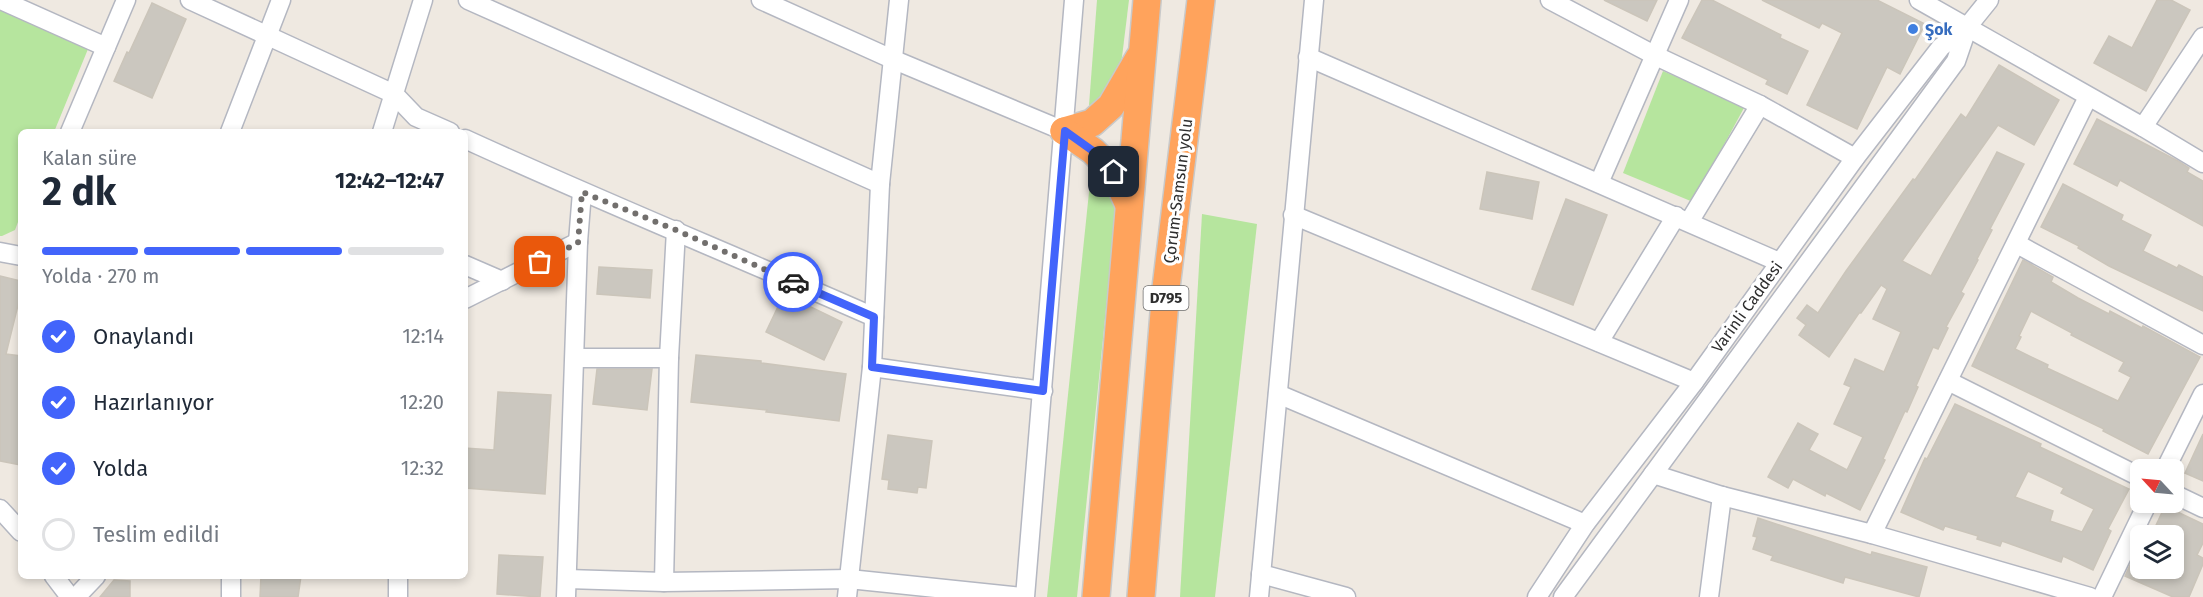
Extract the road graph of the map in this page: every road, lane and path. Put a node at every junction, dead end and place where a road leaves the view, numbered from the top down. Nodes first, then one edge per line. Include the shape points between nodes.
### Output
1 (1, 0) edge
2 (126, 0) edge
3 (190, 0) edge
4 (281, 0) edge
5 (423, 0) edge
6 (468, 0) edge
7 (761, 0) edge
8 (899, 0) edge
9 (1074, 0) edge
10 (1147, 0) edge
11 (1201, 0) edge
12 (1314, 0) edge
13 (1550, 0) edge
14 (1679, 0) edge
15 (1919, 0) edge
16 (1989, 0) edge
17 (1968, 26) junction
18 (266, 36) junction
19 (2203, 37) edge
20 (106, 47) junction
21 (1144, 51) junction
22 (1656, 56) junction
23 (1308, 57) junction
24 (892, 59) junction
25 (394, 94) junction
26 (2088, 97) junction
27 (1760, 105) junction
28 (2143, 127) junction
29 (71, 129) edge
30 (231, 129) edge
31 (383, 129) edge
32 (443, 129) edge
33 (1065, 131) junction
34 (468, 140) edge
35 (1855, 158) junction
36 (2203, 163) edge
37 (1599, 183) junction
38 (880, 184) junction
39 (582, 192) junction
40 (1130, 209) junction
41 (1293, 214) junction
42 (1682, 219) junction
43 (676, 230) junction
44 (578, 243) junction
45 (2017, 244) junction
46 (1779, 262) junction
47 (468, 266) edge
48 (502, 281) junction
49 (468, 298) edge
50 (874, 317) junction
51 (1599, 342) junction
52 (2203, 345) edge
53 (575, 358) junction
54 (669, 358) junction
55 (872, 367) junction
56 (1948, 381) junction
57 (1694, 382) junction
58 (1043, 391) junction
59 (1278, 394) junction
60 (2203, 394) edge
61 (2170, 459) edge
62 (2130, 472) edge
63 (1653, 474) junction
64 (1722, 496) junction
65 (2184, 499) edge
66 (2203, 508) edge
67 (2143, 513) edge
68 (1585, 524) junction
69 (1872, 534) junction
70 (1261, 574) junction
71 (57, 579) edge
72 (73, 579) edge
73 (93, 579) edge
74 (231, 579) edge
75 (398, 579) edge
76 (664, 582) junction
77 (566, 588) edge
78 (848, 588) edge
79 (73, 597) edge
80 (231, 597) edge
81 (398, 597) edge
82 (1024, 597) edge
83 (1096, 597) edge
84 (1141, 597) edge
85 (1259, 597) edge
86 (1346, 597) edge
87 (1537, 597) edge
88 (1563, 597) edge
89 (1709, 597) edge
90 (2090, 597) edge
91 (2102, 597) edge

1 - 20 street
2 - 20 street
3 - 18 street
4 - 18 street
5 - 25 street
6 - 38 street
7 - 24 street
8 - 24 street
9 - 33 street
10 - 21 highway, D795
11 - 84 highway, Çorum-Samsun yolu / D795 via 1166,288
12 - 23 street
13 - 22 street
14 - 22 street
15 - 17 street
16 - 17 street, Varinli Caddesi
17 - 26 street
17 - 35 street, Varinli Caddesi via 1941,47
17 - 63 street, Varinli Caddesi via 1956,61
18 - 25 street
18 - 30 street
19 - 28 street
20 - 29 street
21 - 33 highway via 1111,106 1092,123
21 - 40 highway, D795
22 - 27 street
22 - 37 street
23 - 37 street
23 - 41 street
24 - 33 street
24 - 38 street
25 - 31 street
25 - 32 street via 416,117
26 - 28 street
26 - 45 street
27 - 35 street
27 - 42 street
28 - 36 street
33 - 40 highway via 1114,172
33 - 58 street
34 - 39 street
35 - 46 street, Varinli Caddesi
37 - 42 street
38 - 50 street
39 - 43 street
39 - 44 street
40 - 83 highway, D795
41 - 51 street
41 - 59 street
42 - 46 street
42 - 51 street
43 - 50 street
43 - 54 street
44 - 48 street
44 - 53 street
45 - 52 street
45 - 56 street
46 - 57 street, Varinli Caddesi
47 - 48 street
48 - 49 street
50 - 55 street
51 - 57 street
53 - 54 street
53 - 77 street
54 - 76 street
55 - 58 street
55 - 78 street
56 - 62 street
56 - 69 street
57 - 68 street, Varinli Caddesi
58 - 82 street
59 - 68 street
59 - 70 street
60 - 61 street
63 - 64 street
63 - 88 street, Varinli Caddesi
64 - 69 street
64 - 89 street
65 - 66 street
67 - 91 street
68 - 87 street, Varinli Caddesi
69 - 90 street
70 - 85 street
70 - 86 street
71 - 79 street
72 - 79 street
73 - 79 street
74 - 80 street
75 - 81 street
76 - 77 street
76 - 78 street
78 - 82 street

